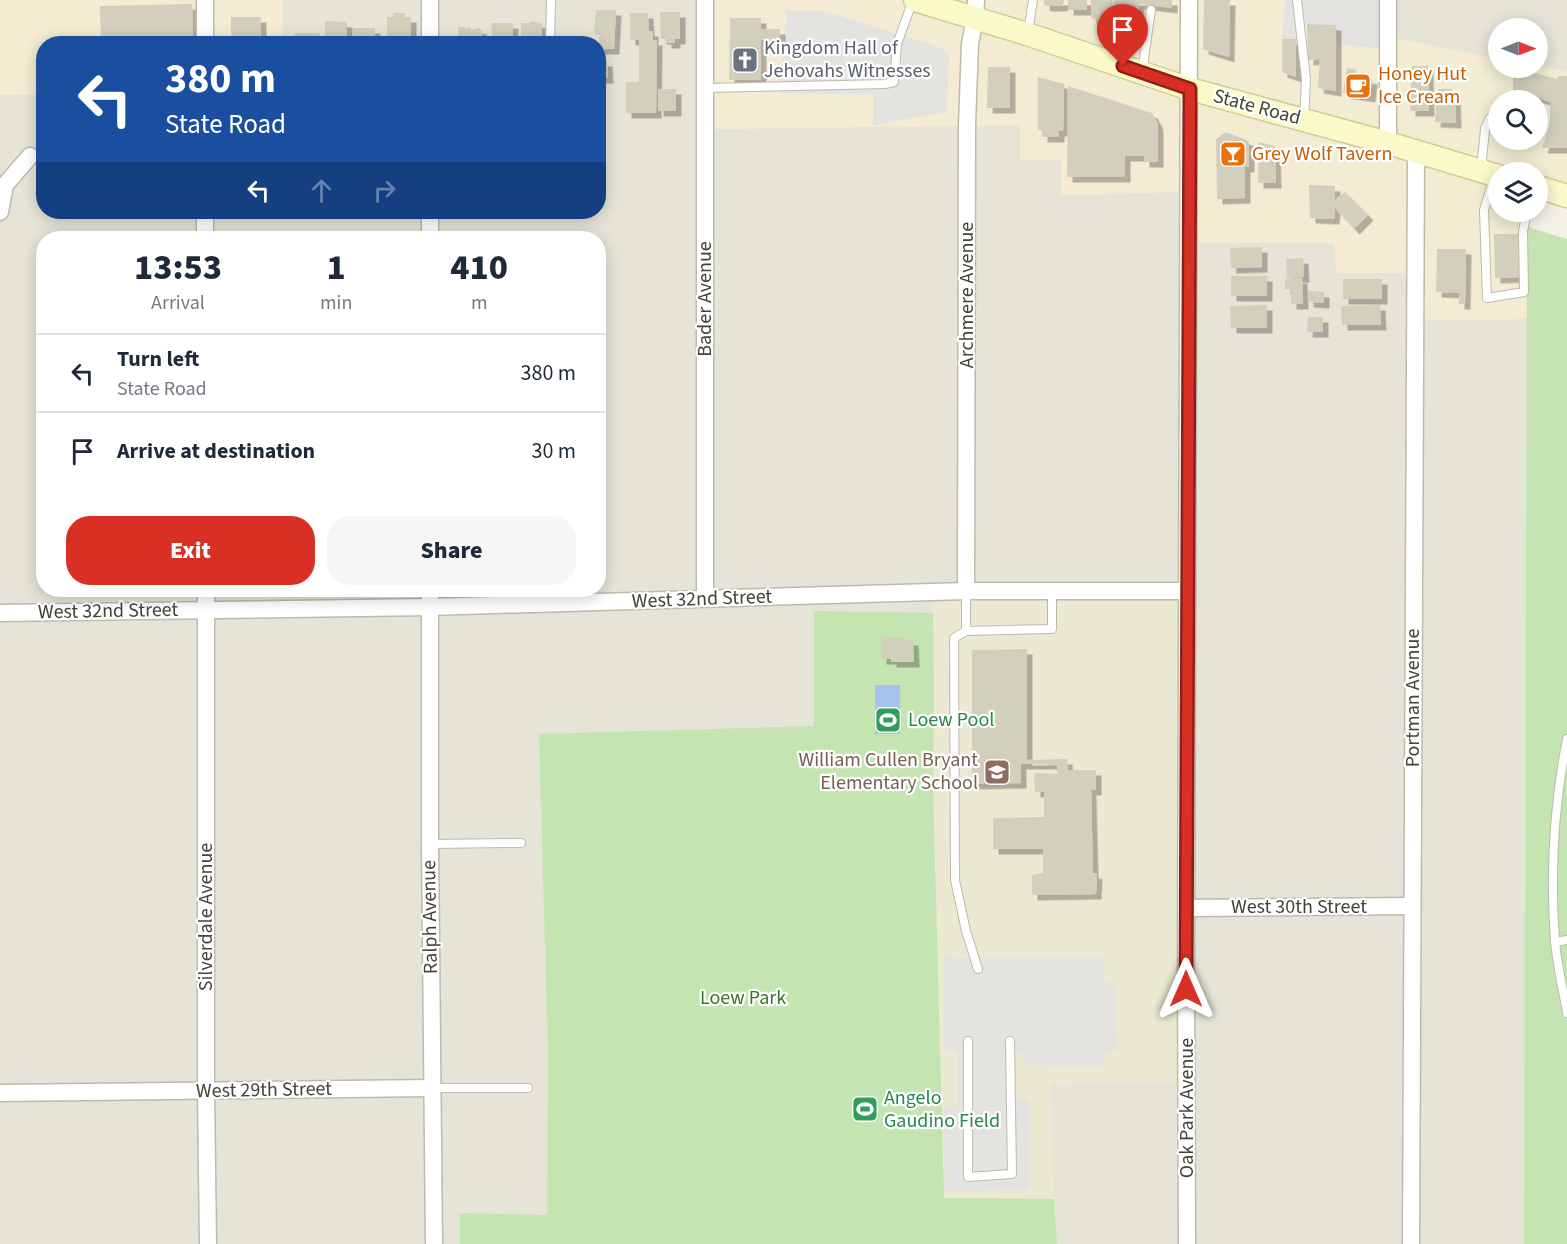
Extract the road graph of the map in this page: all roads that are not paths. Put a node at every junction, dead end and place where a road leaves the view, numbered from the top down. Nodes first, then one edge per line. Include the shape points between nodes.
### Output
1 (205, 0) edge
2 (430, 0) edge
3 (551, 0) edge
4 (705, 0) edge
5 (914, 0) edge
6 (1033, 0) edge
7 (1190, 0) edge
8 (1297, 0) edge
9 (1388, 0) edge
10 (976, 9) edge
11 (1151, 10) dead end
12 (1027, 34) junction
13 (205, 36) edge
14 (430, 36) edge
15 (550, 36) edge
16 (1142, 73) junction
17 (705, 88) junction
18 (1190, 89) junction
19 (1304, 120) junction
20 (1488, 122) edge
21 (1388, 143) junction
22 (1416, 151) junction
23 (30, 156) dead end
24 (1490, 162) edge
25 (1488, 172) edge
26 (1488, 189) edge
27 (1548, 190) edge
28 (1567, 196) edge
29 (0, 212) edge
30 (1525, 222) edge
31 (966, 591) junction
32 (1052, 591) junction
33 (1187, 591) junction
34 (206, 597) edge
35 (430, 597) edge
36 (705, 598) junction
37 (430, 607) junction
38 (206, 609) junction
39 (0, 613) edge
40 (966, 631) junction
41 (1567, 739) edge
42 (430, 843) junction
43 (521, 843) dead end
44 (1411, 906) junction
45 (1187, 908) junction
46 (1567, 940) edge
47 (1555, 942) junction
48 (978, 969) dead end
49 (1567, 1013) edge
50 (968, 1041) dead end
51 (1010, 1041) dead end
52 (432, 1088) junction
53 (528, 1088) dead end
54 (206, 1091) junction
55 (0, 1093) edge
56 (208, 1244) edge
57 (434, 1244) edge
58 (1186, 1244) edge
59 (1411, 1244) edge

1 - 13 street
2 - 14 street
3 - 15 lane
4 - 17 street, Bader Avenue
5 - 10 main road, State Road
5 - 17 lane via 897,44 894,82
6 - 12 lane
7 - 18 street, Oak Park Avenue
8 - 19 lane via 1306,79
9 - 21 street
10 - 12 main road, State Road
10 - 31 street, Archmere Avenue via 970,44 967,125
11 - 16 lane
12 - 16 main road, State Road
16 - 18 main road, State Road
17 - 36 street, Bader Avenue
18 - 19 main road, State Road
18 - 33 street, Oak Park Avenue
19 - 21 main road, State Road
20 - 24 lane via 1485,129
21 - 22 main road, State Road
22 - 25 main road, State Road
22 - 44 street, Portman Avenue
23 - 29 street via 5,185
26 - 30 lane via 1484,210 1486,298 1524,292
27 - 28 main road
31 - 32 street, West 32nd Street
31 - 36 street, West 32nd Street
31 - 40 lane
32 - 33 street, West 32nd Street
32 - 40 lane via 1052,629
33 - 45 street, Oak Park Avenue
34 - 38 street, Silverdale Avenue
35 - 37 street, Ralph Avenue
36 - 37 street, West 32nd Street
37 - 38 street, West 32nd Street
37 - 42 street, Ralph Avenue
38 - 39 street, West 32nd Street
38 - 54 street, Silverdale Avenue
40 - 48 lane via 954,638 955,880
41 - 47 lane via 1555,812
42 - 43 lane
42 - 52 street, Ralph Avenue
44 - 45 street, West 30th Street
44 - 59 street, Portman Avenue
45 - 58 street, Oak Park Avenue
46 - 47 lane
47 - 49 lane
50 - 51 lane via 968,1177 1012,1174
52 - 53 lane, West 29th Street
52 - 54 street, West 29th Street
52 - 57 street, Ralph Avenue
54 - 55 street, West 29th Street
54 - 56 street, Silverdale Avenue

